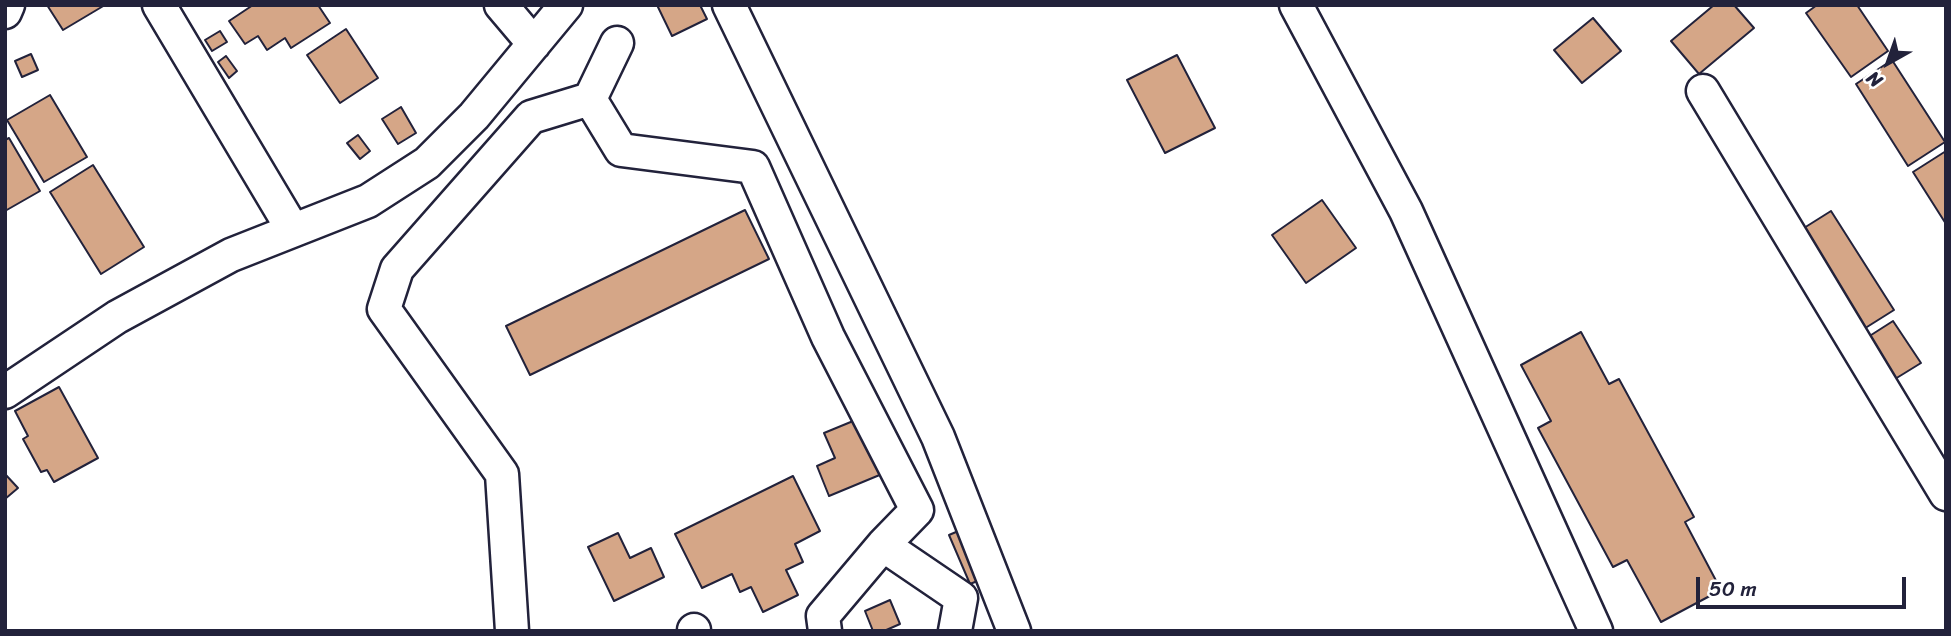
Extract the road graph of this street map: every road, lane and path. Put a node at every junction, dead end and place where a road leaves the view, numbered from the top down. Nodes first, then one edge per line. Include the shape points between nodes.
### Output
1 (8, 5) edge
2 (159, 5) edge
3 (501, 5) edge
4 (566, 5) edge
5 (729, 5) edge
6 (1296, 5) edge
7 (5, 12) edge
8 (617, 43) dead end
9 (534, 44) junction
10 (1703, 91) dead end
11 (590, 99) junction
12 (293, 230) junction
13 (5, 392) edge
14 (1943, 483) edge
15 (883, 545) junction
16 (512, 631) edge
17 (825, 631) edge
18 (955, 631) edge
19 (1014, 631) edge
20 (1596, 631) edge

1 - 7 street
2 - 12 street
3 - 9 street
4 - 9 street
5 - 19 street via 938,437
6 - 20 street via 1406,211
8 - 11 street
9 - 12 street via 474,116 427,163 368,201
10 - 14 street
11 - 15 street via 621,150 753,167 828,337 917,510
11 - 16 street via 531,117 397,269 384,309 502,474
12 - 13 street via 231,255 117,317
15 - 17 street via 823,616
15 - 18 street via 961,598

